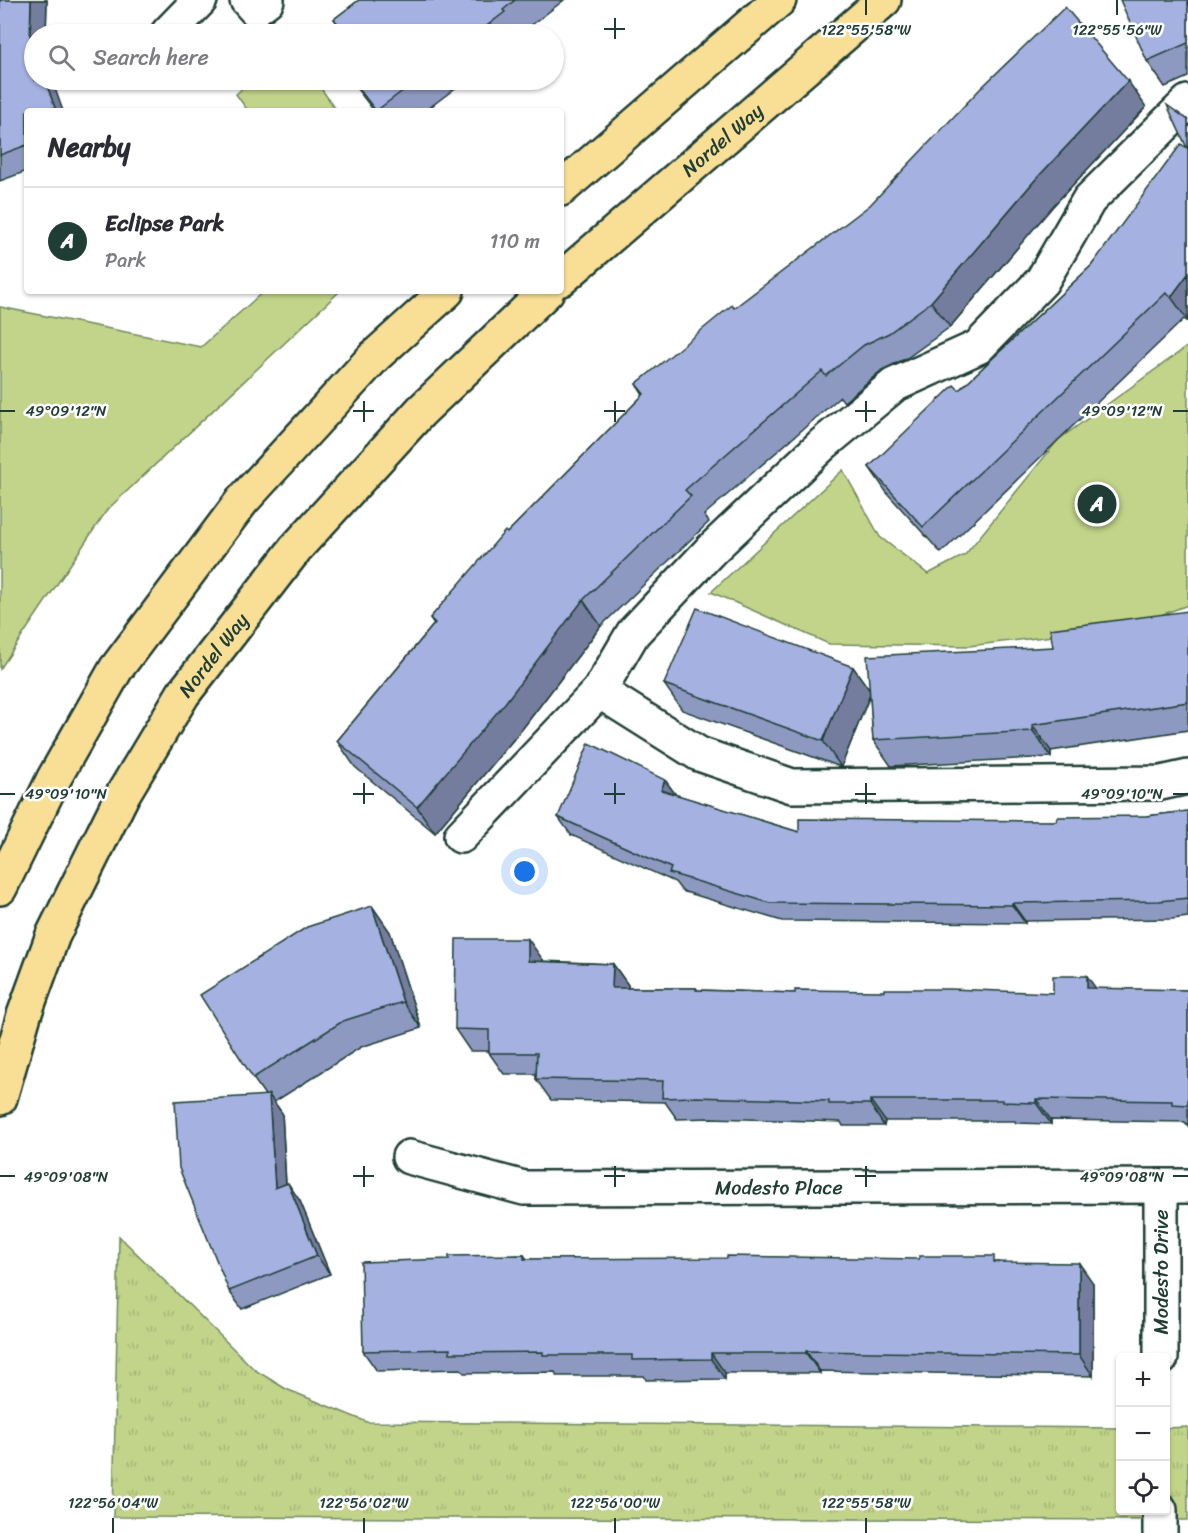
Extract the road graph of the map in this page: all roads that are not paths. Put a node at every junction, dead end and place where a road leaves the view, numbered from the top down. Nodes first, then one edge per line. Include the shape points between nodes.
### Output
1 (200, 0) edge
2 (248, 0) edge
3 (267, 0) edge
4 (779, 0) edge
5 (884, 0) edge
6 (177, 24) edge
7 (1188, 102) edge
8 (564, 186) edge
9 (564, 276) edge
10 (444, 294) edge
11 (544, 294) edge
12 (598, 691) junction
13 (1188, 777) edge
14 (461, 836) dead end
15 (0, 888) edge
16 (0, 1098) edge
17 (409, 1157) dead end
18 (1174, 1186) edge
19 (1161, 1353) edge
20 (1160, 1515) edge
21 (1160, 1533) edge

1 - 6 street
2 - 3 street via 255,9
4 - 8 main road
5 - 9 main road, Nordel Way
7 - 12 street via 1089,200 1042,281 978,347 894,385 823,444 711,550 633,633
10 - 15 main road via 375,356 242,501 116,669 53,780
11 - 16 main road, Nordel Way via 421,411 296,548 183,694 123,794 53,935
12 - 13 street via 699,754 792,786 1161,783
12 - 14 street
17 - 18 street, Modesto Place via 524,1188
18 - 19 street, Modesto Drive
20 - 21 street

